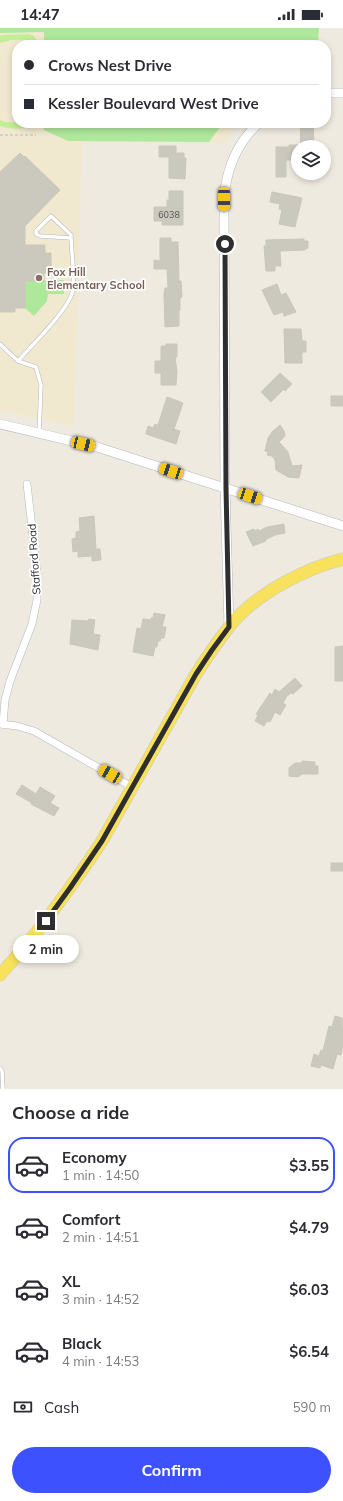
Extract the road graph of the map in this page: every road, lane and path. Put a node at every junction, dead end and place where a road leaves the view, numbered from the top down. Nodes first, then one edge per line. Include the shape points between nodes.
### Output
1 (331, 93) edge
2 (343, 93) edge
3 (254, 128) edge
4 (0, 135) edge
5 (36, 135) dead end
6 (71, 238) junction
7 (0, 344) edge
8 (18, 361) junction
9 (0, 424) edge
10 (39, 433) junction
11 (27, 484) dead end
12 (226, 488) junction
13 (343, 526) edge
14 (343, 559) edge
15 (229, 627) junction
16 (2, 724) edge
17 (132, 787) junction
18 (0, 974) edge
19 (0, 1068) edge
20 (3, 1089) edge

1 - 2 street
3 - 12 street via 236,154 225,191
4 - 5 path
6 - 6 lane via 71,234 51,216 36,231 40,236
6 - 8 lane via 73,283 67,306
7 - 8 lane
8 - 10 lane via 36,367 41,385
9 - 10 street
10 - 12 street via 97,447
11 - 16 street, Stafford Road via 37,572 37,600 32,624 10,681
12 - 13 street
12 - 15 street
14 - 15 main road via 308,571 277,587 252,605
15 - 17 main road via 196,674
16 - 17 street, Stafford Road via 34,731
17 - 18 main road via 102,841 70,888
19 - 20 lane

